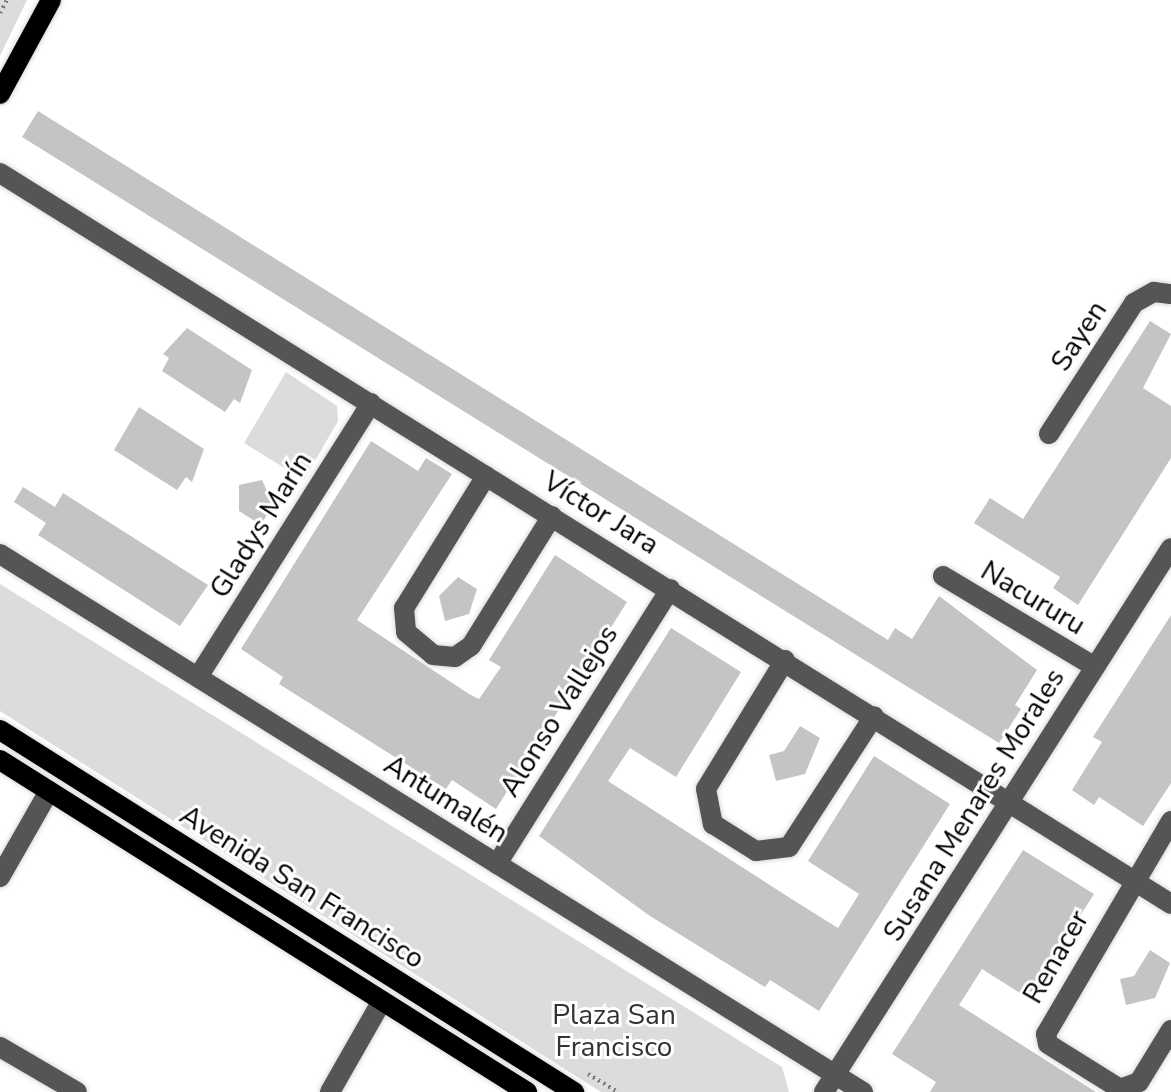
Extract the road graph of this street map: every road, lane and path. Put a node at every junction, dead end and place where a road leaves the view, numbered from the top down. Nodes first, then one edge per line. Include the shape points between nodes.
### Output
1 (7, 0) edge
2 (51, 0) edge
3 (0, 13) edge
4 (0, 94) edge
5 (0, 173) edge
6 (1171, 294) edge
7 (371, 403) junction
8 (1049, 434) dead end
9 (486, 476) junction
10 (552, 516) junction
11 (1171, 548) edge
12 (0, 554) edge
13 (943, 576) dead end
14 (670, 589) junction
15 (785, 660) junction
16 (1095, 667) junction
17 (198, 677) junction
18 (874, 716) junction
19 (0, 730) edge
20 (0, 760) edge
21 (49, 791) junction
22 (1010, 800) junction
23 (1171, 821) edge
24 (497, 864) junction
25 (0, 877) edge
26 (1134, 881) junction
27 (1171, 904) edge
28 (382, 1001) junction
29 (1171, 1030) edge
30 (0, 1047) edge
31 (830, 1083) edge
32 (77, 1092) edge
33 (330, 1092) edge
34 (527, 1092) edge
35 (574, 1092) edge
36 (863, 1092) edge

1 - 3 path
2 - 4 main road
5 - 7 street, Víctor Jara
6 - 8 street, Sayen via 1154,292 1134,303
7 - 9 street, Víctor Jara
7 - 17 street, Gladys Marín
9 - 10 street, Víctor Jara
9 - 10 street via 404,608 406,632 433,655 455,657 471,646
10 - 14 street, Víctor Jara
11 - 16 street, Susana Menares Morales
12 - 17 street, Antumalén
13 - 16 street, Nacururu
14 - 15 street, Víctor Jara
14 - 24 street, Alonso Vallejos
15 - 18 street, Víctor Jara
15 - 18 street via 706,789 713,824 756,851 789,847
16 - 22 street, Susana Menares Morales
17 - 24 street, Antumalén
18 - 22 street, Víctor Jara
19 - 35 main road, Avenida San Francisco
20 - 21 main road, Avenida San Francisco
21 - 25 street
21 - 28 main road, Avenida San Francisco
22 - 26 street, Víctor Jara
22 - 31 street, Susana Menares Morales
23 - 26 street
24 - 31 street, Antumalén
26 - 27 street, Víctor Jara
26 - 29 street, Renacer via 1049,1019 1048,1044 1120,1089 1139,1082
28 - 33 street
28 - 34 main road, Avenida San Francisco
30 - 32 street
31 - 36 street, Antumalén

